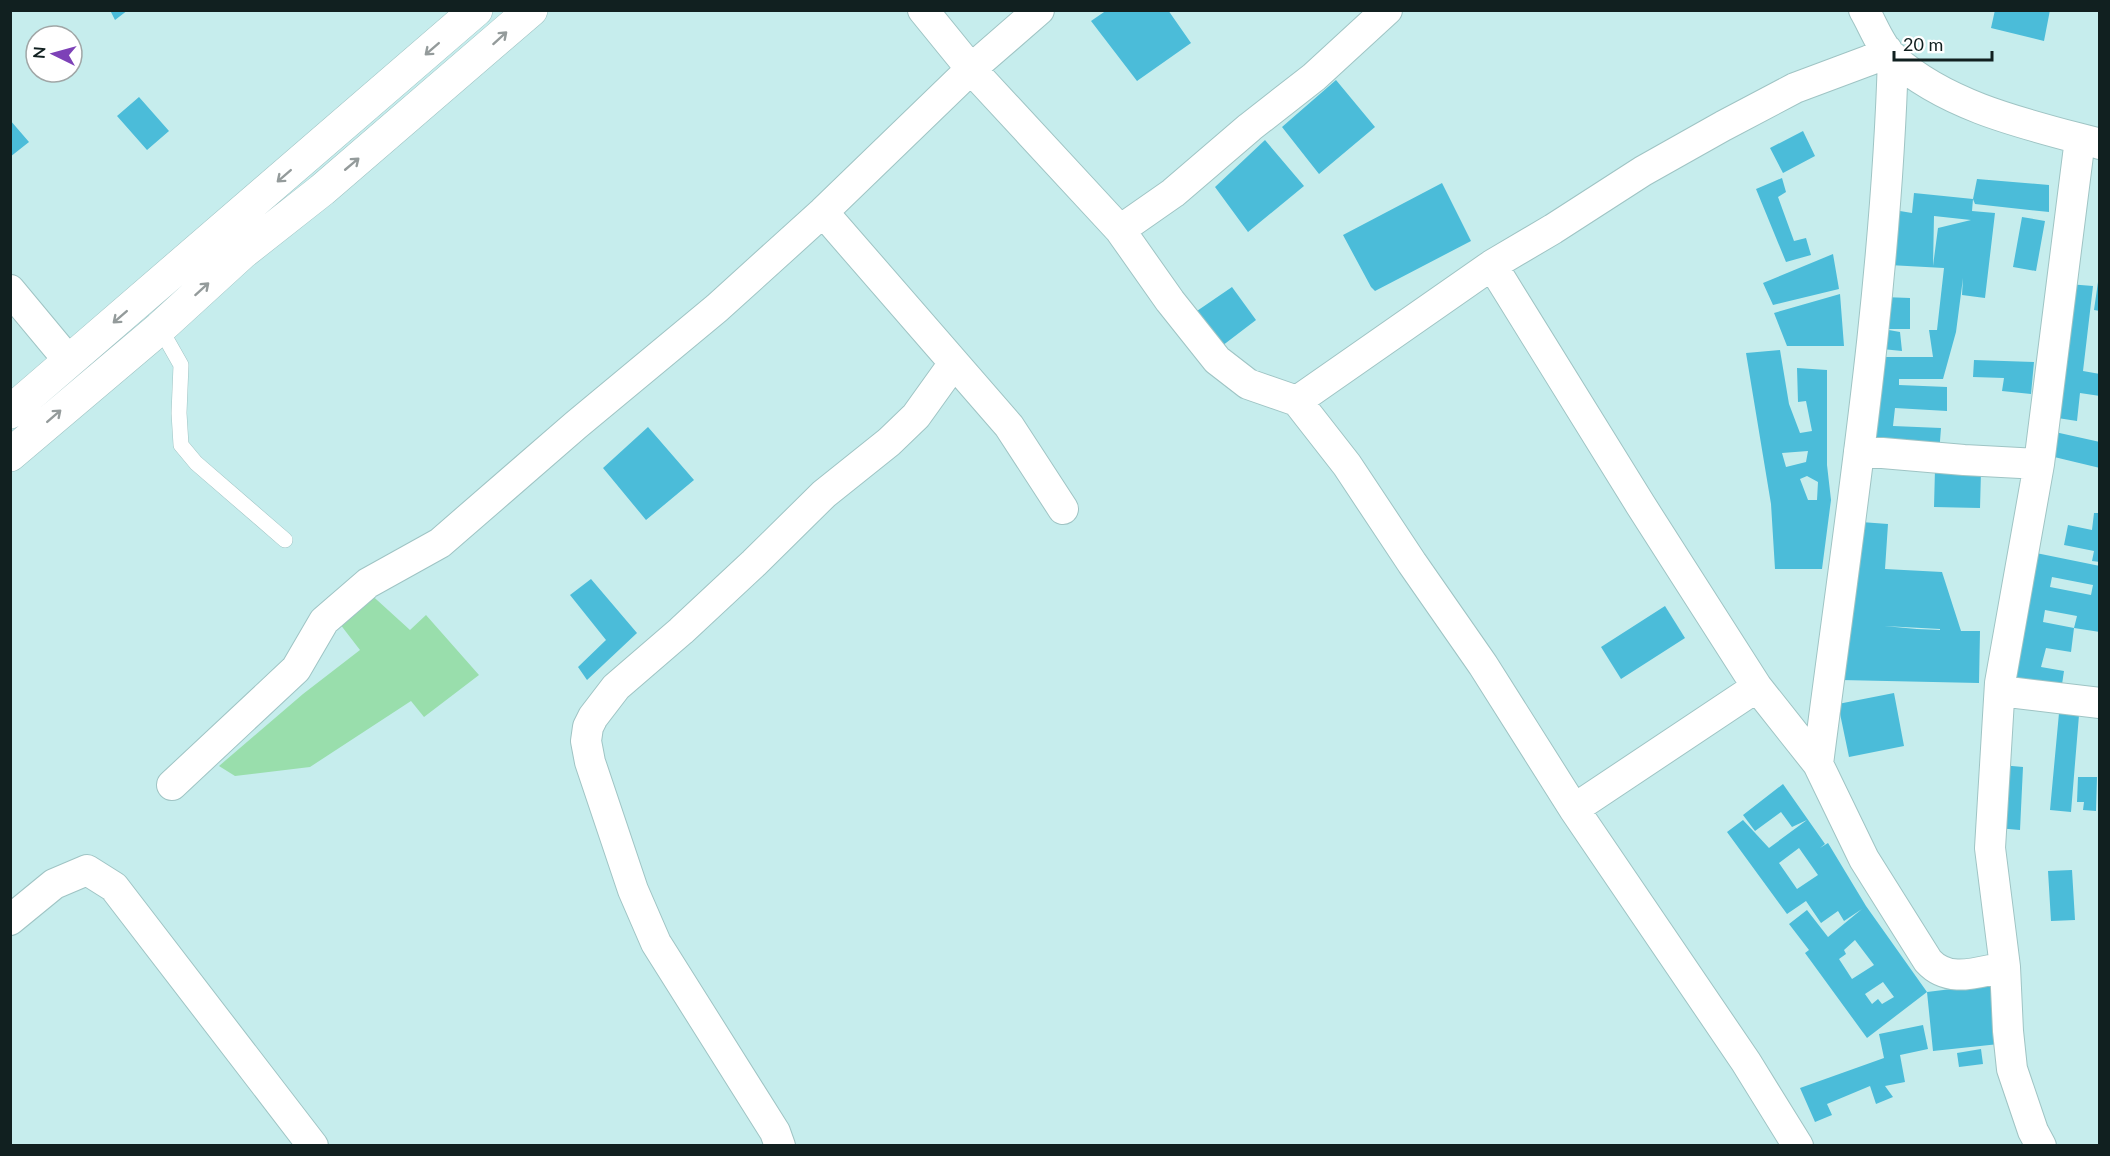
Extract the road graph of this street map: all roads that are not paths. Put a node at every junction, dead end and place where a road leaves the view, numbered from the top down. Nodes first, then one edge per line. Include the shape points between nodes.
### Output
1 (476, 10) edge
2 (531, 10) edge
3 (923, 10) edge
4 (1039, 10) edge
5 (1387, 10) edge
6 (1864, 10) edge
7 (1890, 54) junction
8 (971, 69) junction
9 (2090, 141) edge
10 (824, 212) junction
11 (1120, 230) junction
12 (1492, 265) junction
13 (10, 290) edge
14 (160, 328) junction
15 (69, 361) junction
16 (954, 363) junction
17 (1297, 401) junction
18 (10, 412) edge
19 (1859, 451) junction
20 (10, 455) edge
21 (2039, 464) junction
22 (1063, 509) dead end
23 (285, 540) dead end
24 (1757, 687) junction
25 (2000, 692) junction
26 (2100, 703) edge
27 (1818, 764) junction
28 (172, 785) dead end
29 (1574, 809) junction
30 (10, 920) edge
31 (2005, 967) junction
32 (313, 1146) edge
33 (780, 1146) edge
34 (1798, 1146) edge
35 (2041, 1146) edge

1 -> 15 main road
14 -> 2 main road via 242,253 322,190
3 - 8 street
4 - 8 street
5 - 11 street via 1314,77 1173,194
6 - 7 street
7 - 9 street via 1925,81 1980,109
7 - 12 street via 1795,88 1723,126
7 - 19 street via 1891,113
8 - 10 street
8 - 11 street
9 - 21 street
10 - 16 street
10 - 28 street via 440,543 369,583 324,621 296,669
11 - 17 street via 1217,360 1248,384
12 - 17 street
12 - 24 street
13 - 15 street
20 -> 14 main road
14 - 23 lane via 181,365 181,445 196,463
15 - 18 main road
16 - 22 street via 1009,426
16 - 33 street via 916,416 824,494 681,631 616,687 588,727 590,762 629,879 656,943 775,1132
17 - 29 street via 1347,465 1483,664
19 - 21 street
19 - 27 street
21 - 25 street
24 - 27 street
24 - 29 street
25 - 26 street
25 - 31 street via 1990,848
27 - 31 street via 1864,859 1928,960 1939,971 1954,975
29 - 34 street via 1746,1062
30 - 32 street via 54,884 87,870 114,887
31 - 35 street via 2012,1069

